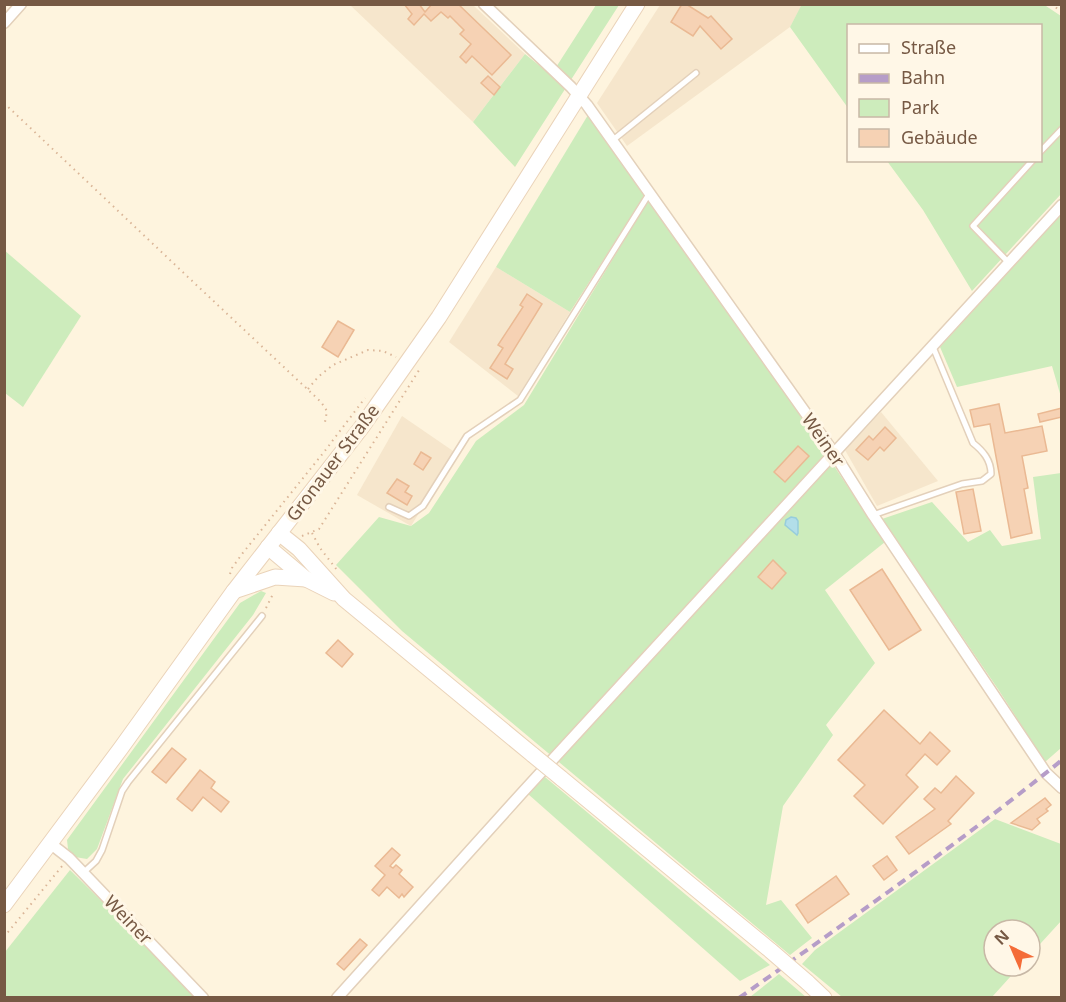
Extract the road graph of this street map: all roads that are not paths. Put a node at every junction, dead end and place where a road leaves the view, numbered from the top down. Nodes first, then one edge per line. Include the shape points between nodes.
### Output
1 (21, 4) edge
2 (483, 4) edge
3 (637, 4) edge
4 (4, 23) edge
5 (696, 73) dead end
6 (579, 96) junction
7 (1062, 129) edge
8 (613, 140) junction
9 (1042, 151) edge
10 (1031, 162) edge
11 (649, 194) junction
12 (1062, 205) edge
13 (1009, 263) junction
14 (933, 346) junction
15 (834, 453) junction
16 (389, 507) dead end
17 (873, 515) junction
18 (279, 533) junction
19 (267, 547) junction
20 (306, 579) junction
21 (234, 591) junction
22 (344, 599) junction
23 (262, 616) dead end
24 (1062, 788) edge
25 (51, 844) junction
26 (83, 873) junction
27 (4, 905) edge
28 (203, 998) edge
29 (337, 998) edge
30 (824, 998) edge

1 - 4 street
2 - 6 street, Weiner
3 - 6 main road, Gronauer Straße
5 - 8 lane
6 - 8 street, Weiner
6 - 18 main road, Gronauer Straße via 439,317 361,428
7 - 9 lane
8 - 11 street, Weiner
10 - 13 lane via 973,226
11 - 15 street, Weiner
11 - 16 lane via 520,400 467,436 423,506 409,516
12 - 13 street
13 - 14 street
14 - 15 street
14 - 17 lane via 972,443 982,450 991,474 982,481 962,484
15 - 17 street, Weiner
15 - 29 street
17 - 24 street, Weiner via 1046,773
18 - 19 main road, Gronauer Straße
18 - 22 main road via 299,549
19 - 20 main road
19 - 21 main road, Gronauer Straße
20 - 21 main road via 275,576
20 - 22 main road
21 - 25 main road, Gronauer Straße
22 - 30 main road, bridge
23 - 26 lane via 128,782 102,850
25 - 26 street, Weiner
25 - 27 main road, Gronauer Straße
26 - 28 street, Weiner

